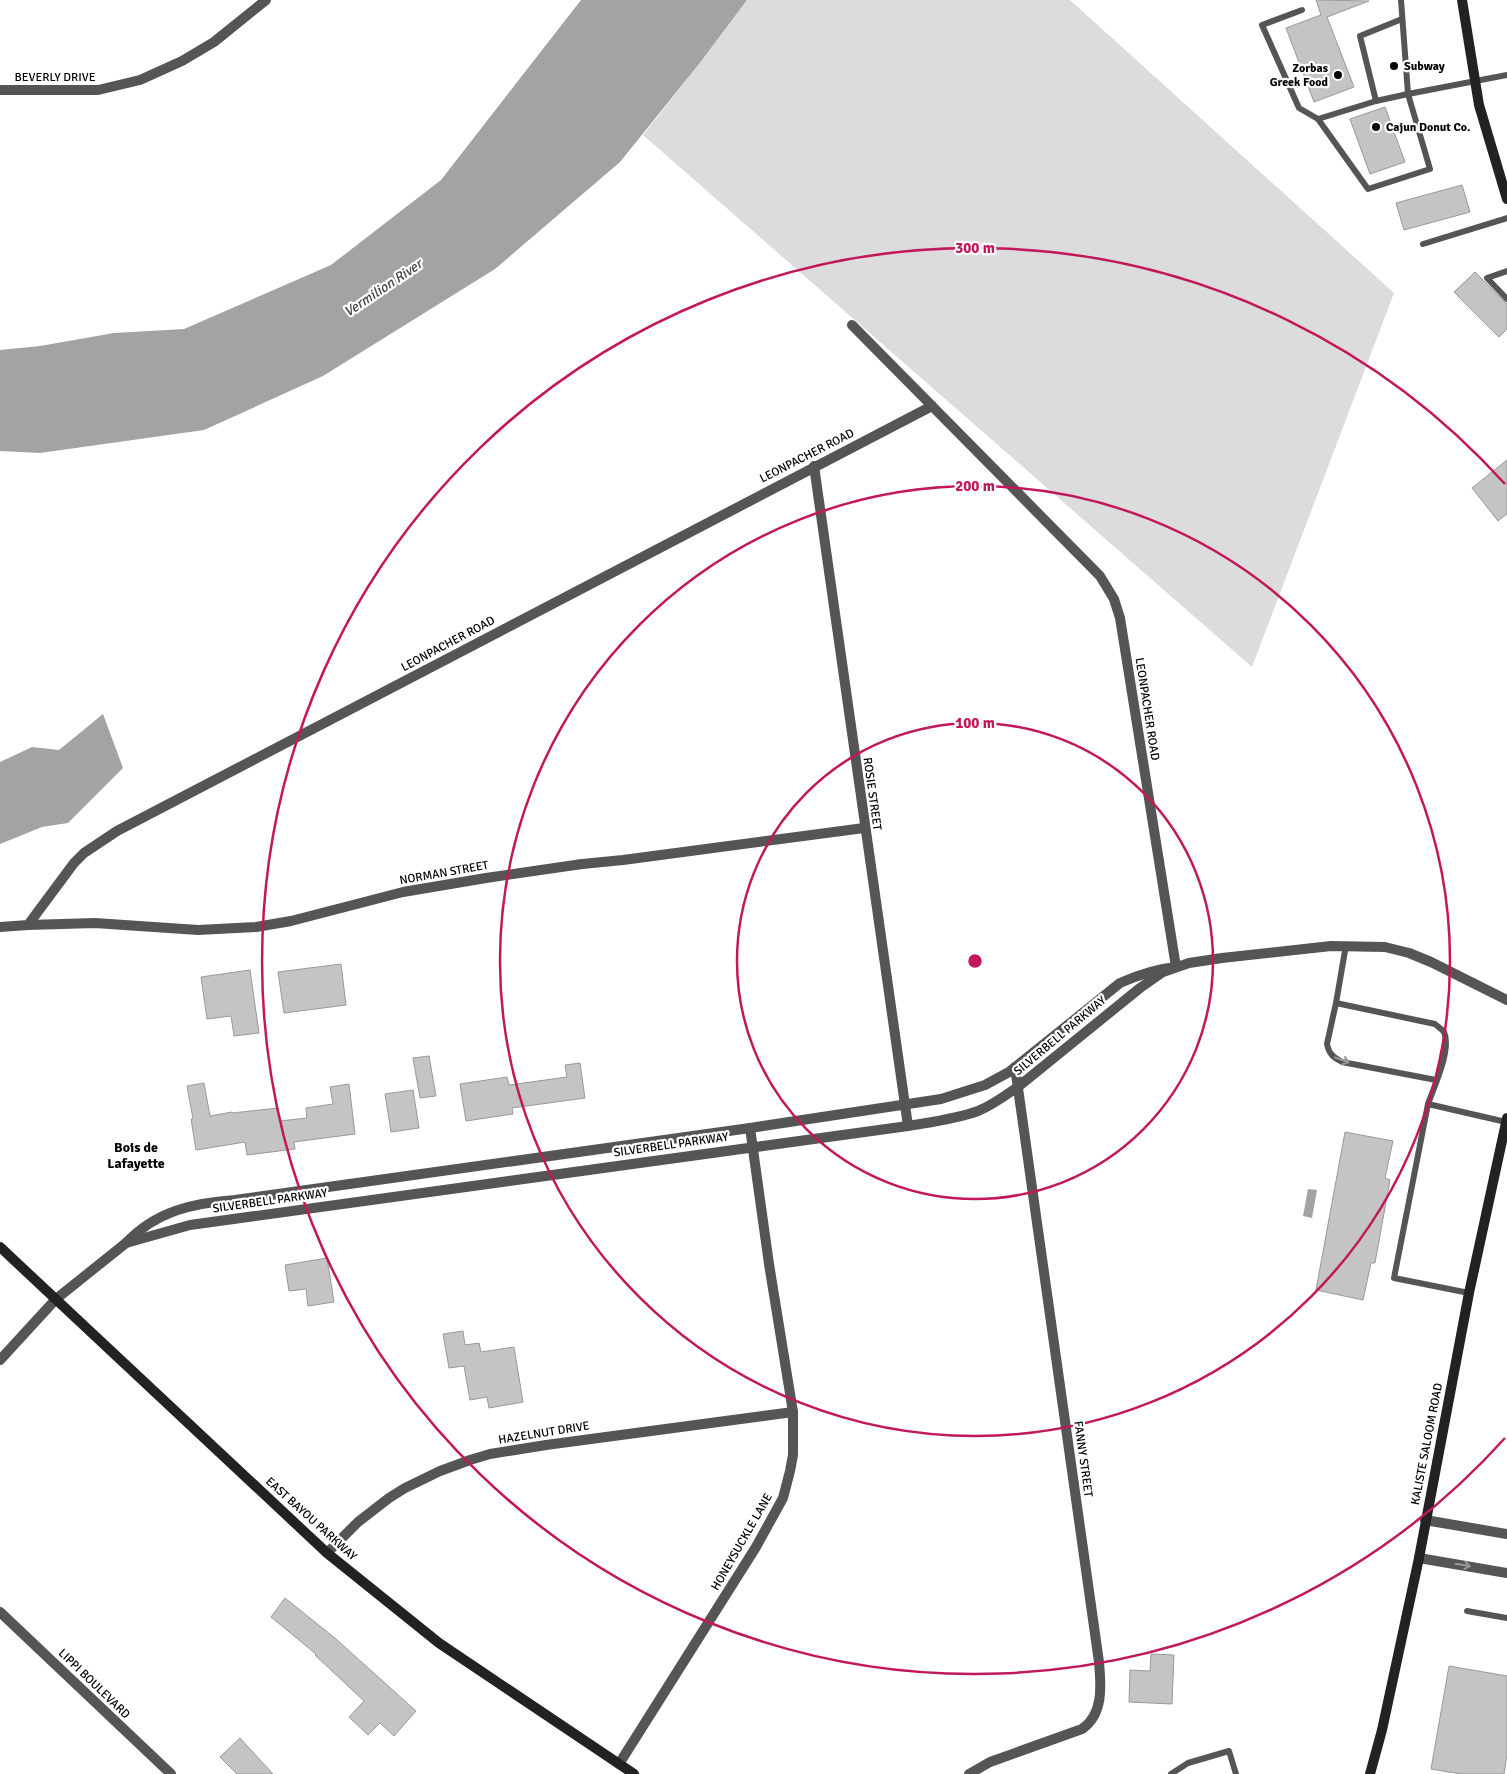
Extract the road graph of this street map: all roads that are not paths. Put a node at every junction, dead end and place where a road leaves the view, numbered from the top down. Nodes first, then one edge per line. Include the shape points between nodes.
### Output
1 (266, 0) edge
2 (1401, 0) edge
3 (1462, 0) edge
4 (1302, 10) dead end
5 (1402, 19) junction
6 (1507, 75) edge
7 (1474, 81) junction
8 (0, 90) edge
9 (1408, 94) junction
10 (1376, 101) junction
11 (1318, 119) junction
12 (1507, 199) edge
13 (1507, 218) edge
14 (1423, 244) dead end
15 (1507, 271) edge
16 (1507, 299) edge
17 (852, 325) dead end
18 (932, 406) junction
19 (814, 466) junction
20 (864, 828) junction
21 (28, 925) junction
22 (0, 927) edge
23 (1346, 946) junction
24 (1176, 967) junction
25 (1507, 1000) edge
26 (1336, 1003) junction
27 (1015, 1067) junction
28 (1436, 1080) junction
29 (1019, 1086) junction
30 (1428, 1104) junction
31 (904, 1105) junction
32 (1506, 1120) edge
33 (908, 1126) junction
34 (750, 1128) junction
35 (753, 1146) junction
36 (126, 1243) junction
37 (0, 1248) edge
38 (1469, 1293) junction
39 (56, 1299) junction
40 (0, 1360) edge
41 (793, 1412) junction
42 (1425, 1520) junction
43 (1507, 1534) edge
44 (327, 1553) junction
45 (1419, 1558) junction
46 (1507, 1573) edge
47 (1467, 1611) dead end
48 (0, 1612) edge
49 (1507, 1618) edge
50 (619, 1764) junction
51 (171, 1774) edge
52 (634, 1774) edge
53 (969, 1774) edge
54 (1171, 1774) edge
55 (1236, 1774) edge
56 (1370, 1774) edge

1 - 8 street, BEVERLY DRIVE via 214,42 140,80 98,90
2 - 5 lane
3 - 7 main road
4 - 11 lane via 1262,25 1299,108
5 - 9 lane
5 - 10 lane via 1360,36
6 - 7 lane
7 - 9 lane
7 - 12 main road
9 - 10 lane
9 - 11 lane via 1430,169 1368,189
10 - 11 lane
13 - 14 lane
15 - 16 lane via 1487,278
17 - 18 street, LEONPACHER ROAD
18 - 19 street, LEONPACHER ROAD
18 - 24 street, LEONPACHER ROAD via 1100,576 1114,599 1120,618
19 - 20 street, ROSIE STREET
19 - 21 street, LEONPACHER ROAD via 117,831 74,862
20 - 21 street, NORMAN STREET via 486,878 402,892 256,927 198,930 95,923
20 - 31 street, ROSIE STREET
21 - 22 street
23 - 24 street, SILVERBELL PARKWAY via 1222,958
23 - 25 street, SILVERBELL PARKWAY via 1385,947 1409,953
23 - 26 lane
24 - 27 street, SILVERBELL PARKWAY via 1136,976 1112,988
24 - 29 street, SILVERBELL PARKWAY via 1156,977 1113,1008
26 -> 28 lane via 1327,1044 1332,1057 1342,1062
26 - 28 lane via 1436,1024 1443,1031 1446,1050
27 - 29 street, FANNY STREET
27 - 31 street, SILVERBELL PARKWAY via 965,1093
28 - 30 lane
29 - 33 street, SILVERBELL PARKWAY via 979,1110
29 - 53 street, FANNY STREET via 1099,1662 1100,1697 1091,1721 1082,1728 990,1762
30 - 32 lane
30 - 38 lane via 1394,1278
31 - 33 street, ROSIE STREET
31 - 34 street, SILVERBELL PARKWAY
32 - 38 main road, KALISTE SALOOM ROAD
33 - 35 street, SILVERBELL PARKWAY
34 - 35 street, HONEYSUCKLE LANE
34 - 36 street, SILVERBELL PARKWAY via 207,1202 179,1209 150,1222
35 - 36 street, SILVERBELL PARKWAY via 190,1225
35 - 41 street, HONEYSUCKLE LANE
36 - 39 street, SILVERBELL PARKWAY
37 - 39 main road, EAST BAYOU PARKWAY
38 - 42 main road, KALISTE SALOOM ROAD
39 - 40 street, SILVERBELL PARKWAY
39 - 44 main road, EAST BAYOU PARKWAY
41 - 44 street, HAZELNUT DRIVE via 546,1445 470,1460 440,1471 389,1498 358,1522
41 - 50 street, HONEYSUCKLE LANE via 793,1455 783,1498 756,1547
42 - 43 street
42 - 45 main road, KALISTE SALOOM ROAD
44 - 50 main road, EAST BAYOU PARKWAY via 439,1644
45 -> 46 street
45 - 56 main road, KALISTE SALOOM ROAD
47 - 49 lane
48 - 51 street, LIPPI BOULEVARD
50 - 52 main road, EAST BAYOU PARKWAY
54 - 55 lane via 1188,1763 1229,1751

